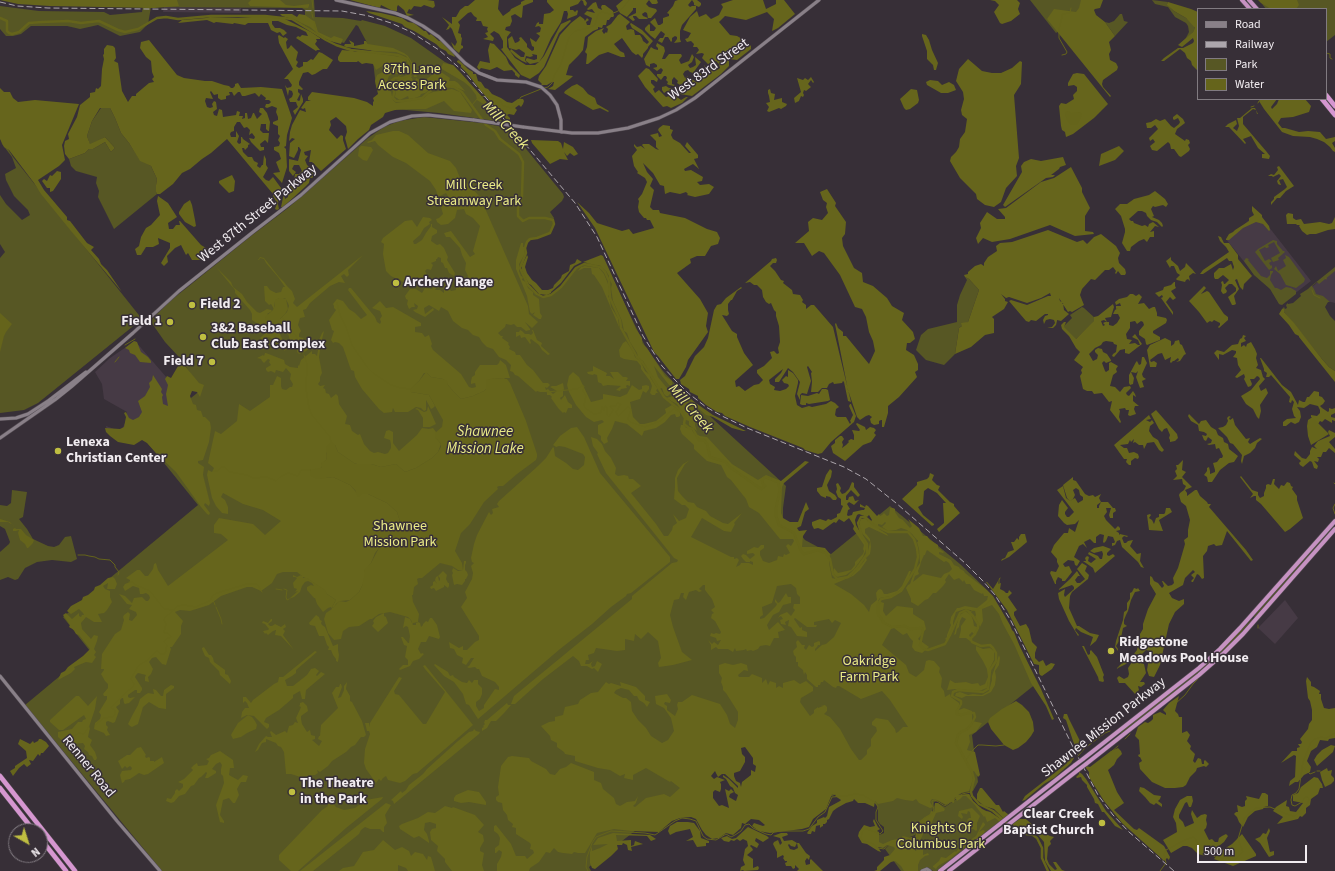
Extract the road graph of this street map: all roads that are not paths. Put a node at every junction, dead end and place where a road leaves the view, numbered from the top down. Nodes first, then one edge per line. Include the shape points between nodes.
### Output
1 (336, 0) edge
2 (819, 0) edge
3 (1242, 0) edge
4 (1250, 0) edge
5 (1249, 8) edge
6 (1256, 8) edge
7 (1327, 96) edge
8 (1323, 100) edge
9 (1335, 106) edge
10 (1335, 115) edge
11 (457, 118) joint
12 (561, 132) junction
13 (89, 370) junction
14 (0, 419) edge
15 (0, 438) edge
16 (1335, 521) edge
17 (1335, 529) edge
18 (1251, 616) junction
19 (1255, 620) junction
20 (0, 676) edge
21 (0, 776) edge
22 (0, 788) edge
23 (28, 823) edge
24 (48, 848) edge
25 (66, 871) edge
26 (75, 871) edge
27 (160, 871) edge
28 (922, 871) edge
29 (930, 871) edge
30 (940, 871) edge
31 (949, 871) edge

1 - 12 main road via 408,18 439,37 463,62 481,74 497,80 537,85 554,100 559,111
2 - 12 main road, West 83rd Street via 695,98 666,115 616,131 590,134
3 - 5 highway
4 - 6 highway
7 - 9 highway
8 - 10 highway
11 - 12 main road, West 83rd Street, bridge
11 - 13 main road, West 87th Street Parkway via 412,116 390,122 370,133 294,202 179,291
13 - 14 main road, West 87th Street Parkway via 28,414
13 - 15 main road, West 87th Street Parkway via 56,399
16 - 18 highway, Shawnee Mission Parkway
17 - 19 highway, Shawnee Mission Parkway
18 - 19 highway
18 - 30 highway, Shawnee Mission Parkway, bridge via 1202,665
19 - 31 highway, Shawnee Mission Parkway, bridge via 1208,668
20 - 27 main road, Renner Road
21 - 26 highway
22 - 23 highway
24 - 25 highway
28 - 29 main road

